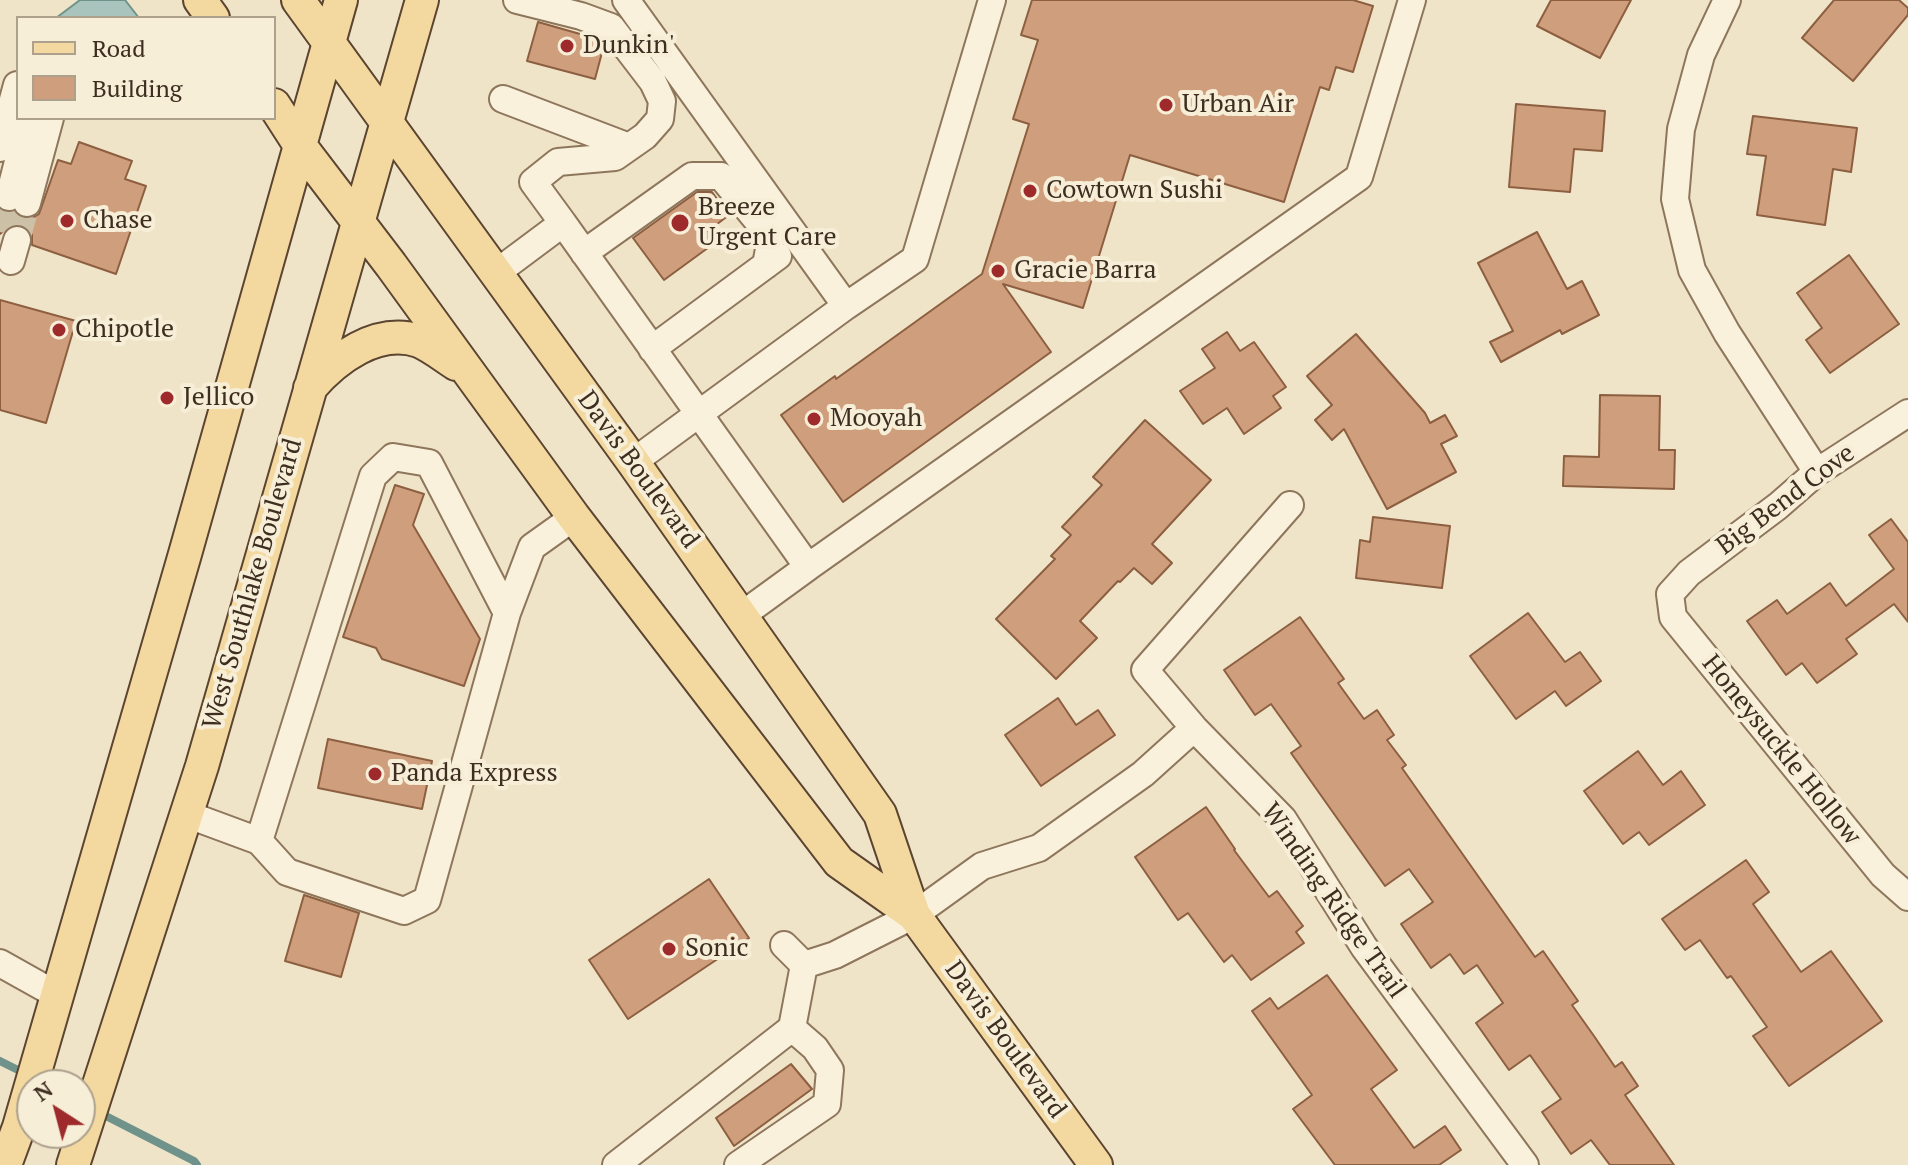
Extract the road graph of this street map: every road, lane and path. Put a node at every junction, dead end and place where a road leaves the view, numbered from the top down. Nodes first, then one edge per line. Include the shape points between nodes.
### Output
1 (298, 0) edge
2 (341, 0) edge
3 (422, 0) edge
4 (517, 0) edge
5 (626, 0) edge
6 (992, 0) edge
7 (1412, 0) edge
8 (1727, 0) edge
9 (328, 43) junction
10 (16, 89) edge
11 (503, 99) dead end
12 (276, 108) edge
13 (29, 120) edge
14 (49, 120) edge
15 (387, 124) junction
16 (301, 147) junction
17 (629, 147) junction
18 (0, 148) edge
19 (357, 221) junction
20 (563, 223) junction
21 (799, 240) junction
22 (584, 253) junction
23 (766, 265) junction
24 (496, 273) junction
25 (846, 306) junction
26 (652, 349) junction
27 (468, 371) junction
28 (308, 391) junction
29 (698, 413) junction
30 (1908, 413) edge
31 (633, 462) junction
32 (1817, 472) junction
33 (1290, 505) dead end
34 (574, 517) junction
35 (808, 567) junction
36 (1670, 594) joint
37 (507, 613) junction
38 (742, 615) junction
39 (1194, 728) junction
40 (186, 814) junction
41 (259, 841) junction
42 (1908, 897) edge
43 (914, 915) junction
44 (784, 945) dead end
45 (0, 963) edge
46 (804, 965) junction
47 (53, 1009) junction
48 (792, 1028) junction
49 (5, 1165) edge
50 (73, 1165) edge
51 (616, 1165) edge
52 (738, 1165) edge
53 (1096, 1165) edge
54 (1525, 1165) edge

1 - 9 main road, Davis Boulevard
2 - 9 main road
3 - 15 main road, West Southlake Boulevard
4 - 17 street via 611,27 653,82 662,101 660,119
5 - 21 street
6 - 25 street via 915,259
7 - 35 street via 1359,177
8 - 32 street via 1701,55 1681,129 1675,199 1692,270
9 - 15 main road, Davis Boulevard
9 - 16 main road
10 - 18 street
11 - 17 street
12 - 16 main road, Davis Boulevard
13 - 14 street via 18,200
15 - 19 main road, West Southlake Boulevard
15 - 24 main road, Davis Boulevard
16 - 19 main road, Davis Boulevard
16 - 47 main road
17 - 20 street via 615,157 558,162 533,182
19 - 27 main road, Davis Boulevard
19 - 28 main road, West Southlake Boulevard
20 - 22 street
20 - 24 street
21 - 23 street
21 - 25 street
22 - 23 street via 692,176 721,176 761,225 770,244
22 - 26 street
23 - 26 street
24 - 31 main road, Davis Boulevard
25 - 29 street
26 - 29 street
27 - 28 main road via 418,341 387,339 356,349 329,366
27 - 34 main road, Davis Boulevard
28 - 40 main road, West Southlake Boulevard
29 - 31 street
29 - 35 street
30 - 32 street, Big Bend Cove
31 - 38 main road, Davis Boulevard
32 - 36 street, Big Bend Cove via 1689,573
33 - 39 street, Winding Ridge Trail via 1145,670
34 - 37 street via 532,547
34 - 43 main road, Davis Boulevard via 839,862
35 - 38 street
36 - 42 street, Honeysuckle Hollow via 1673,617 1883,875
37 - 41 street via 427,900 404,911 287,872
37 - 41 street via 429,463 393,457 373,476
38 - 43 main road, Davis Boulevard via 880,814
39 - 43 street via 1143,774 1039,848 982,866
39 - 54 street, Winding Ridge Trail via 1283,819 1364,947
40 - 41 street
40 - 50 main road, West Southlake Boulevard
43 - 46 street
43 - 53 main road, Davis Boulevard
44 - 46 street
45 - 47 street
46 - 48 street
47 - 49 main road
48 - 51 street
48 - 52 street via 830,1070 827,1104

